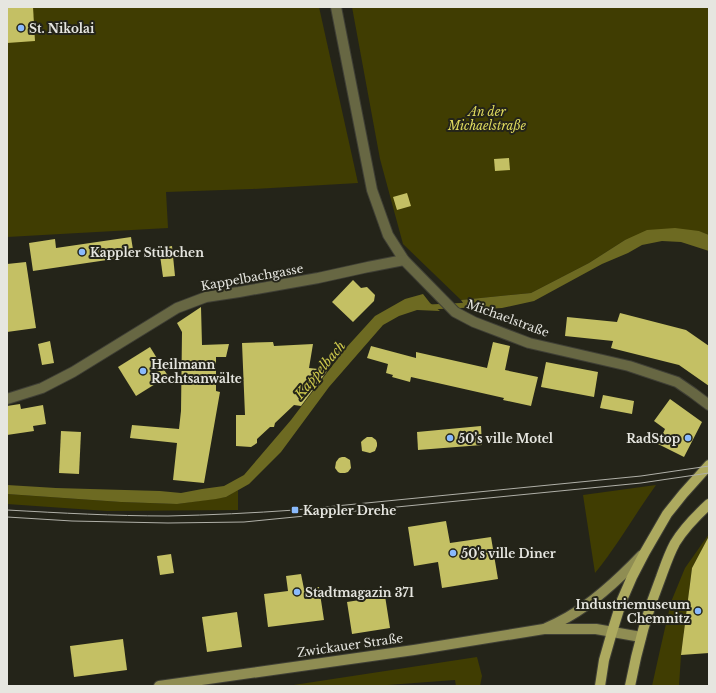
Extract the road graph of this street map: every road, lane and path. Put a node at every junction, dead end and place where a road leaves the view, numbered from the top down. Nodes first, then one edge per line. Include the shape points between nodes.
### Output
1 (336, 7) edge
2 (404, 260) junction
3 (7, 400) edge
4 (709, 405) edge
5 (709, 465) edge
6 (709, 504) edge
7 (645, 552) junction
8 (544, 629) junction
9 (612, 632) junction
10 (641, 637) junction
11 (159, 686) edge
12 (600, 686) edge
13 (630, 686) edge

1 - 2 street, Michaelstraße via 372,190 388,235
2 - 3 street, Kappelbachgasse via 200,299 177,308 73,372 42,388
2 - 4 street, Michaelstraße via 455,312 474,322 529,343 629,366 676,382
5 - 7 main road, Zwickauer Straße via 667,514
6 - 10 main road via 675,544 650,606
7 - 8 main road, Zwickauer Straße via 618,580 583,607
7 - 9 main road via 627,586
8 - 9 main road, Zwickauer Straße via 596,629
8 - 11 main road, Zwickauer Straße
9 - 10 main road, Zwickauer Straße
9 - 12 main road
10 - 13 main road

